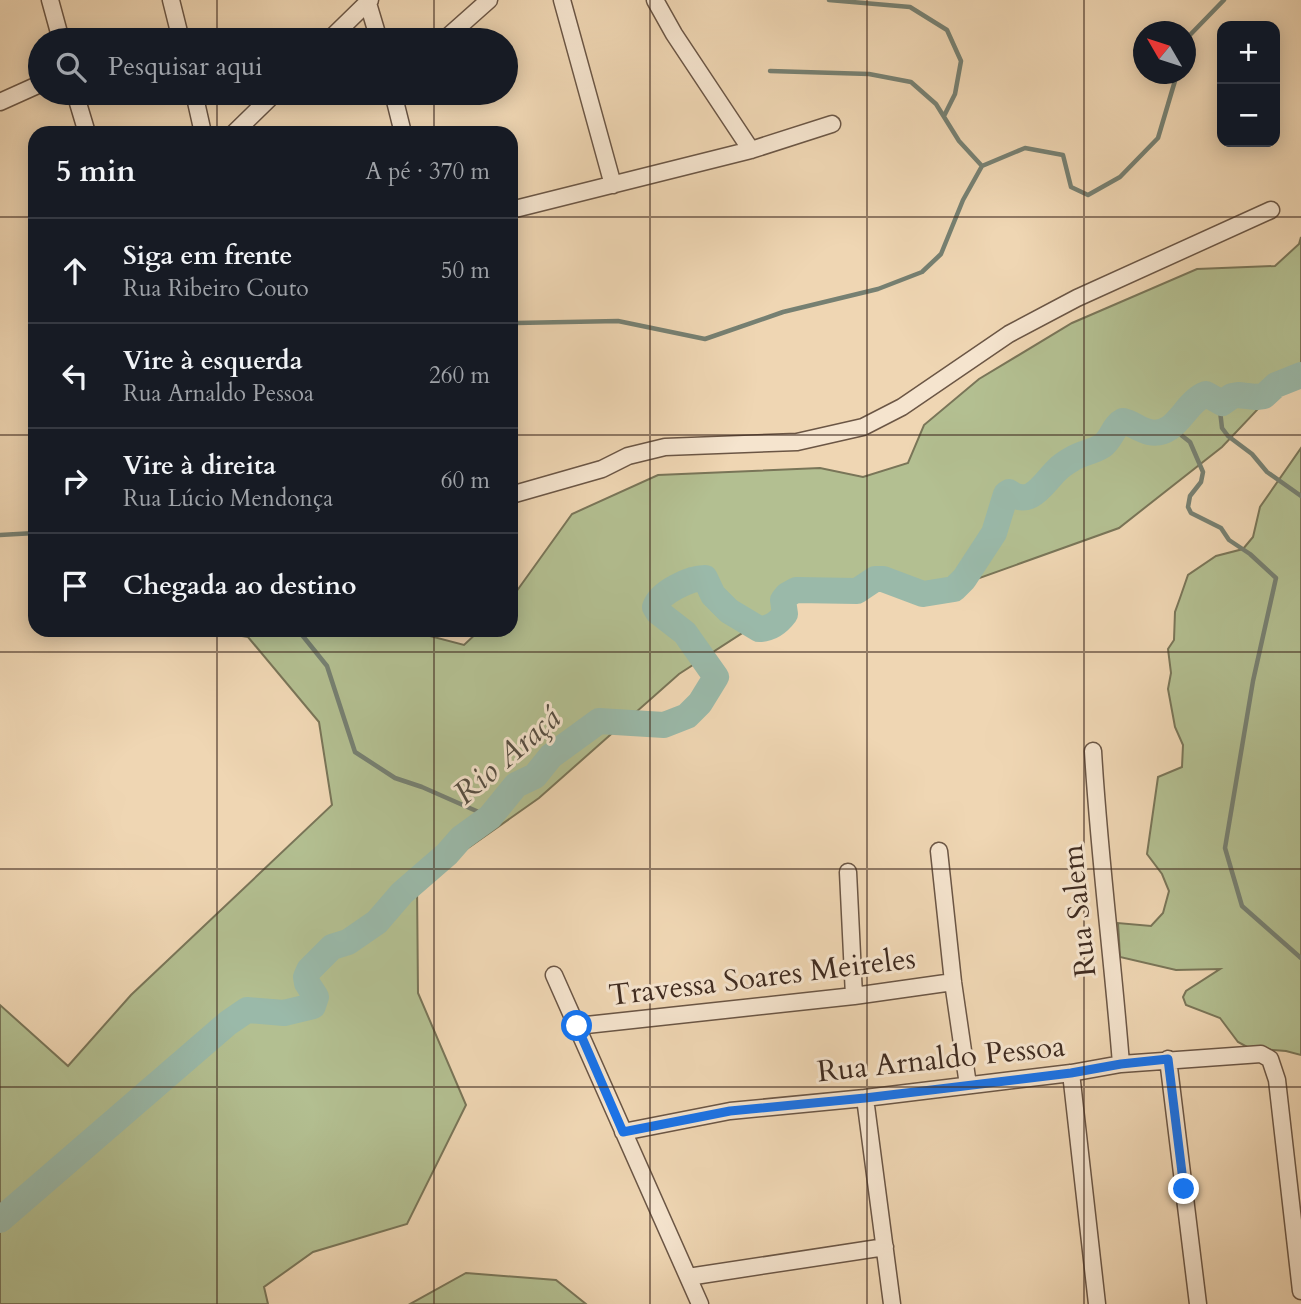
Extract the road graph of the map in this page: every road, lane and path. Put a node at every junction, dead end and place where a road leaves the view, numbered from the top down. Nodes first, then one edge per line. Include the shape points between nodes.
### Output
1 (50, 0) edge
2 (171, 0) edge
3 (489, 0) edge
4 (562, 0) edge
5 (655, 0) edge
6 (368, 1) edge
7 (58, 28) edge
8 (178, 28) edge
9 (341, 28) edge
10 (376, 28) edge
11 (458, 28) edge
12 (28, 89) edge
13 (0, 102) edge
14 (79, 105) edge
15 (197, 105) edge
16 (263, 105) edge
17 (396, 105) edge
18 (832, 124) dead end
19 (85, 126) edge
20 (201, 126) edge
21 (241, 126) edge
22 (401, 126) edge
23 (751, 150) junction
24 (613, 185) junction
25 (518, 208) edge
26 (1270, 210) dead end
27 (518, 493) edge
28 (1093, 751) dead end
29 (939, 851) dead end
30 (848, 872) dead end
31 (554, 975) dead end
32 (953, 982) junction
33 (854, 996) junction
34 (577, 1026) junction
35 (1168, 1059) junction
36 (1121, 1064) junction
37 (1071, 1073) junction
38 (968, 1085) junction
39 (865, 1098) junction
40 (623, 1132) junction
41 (1293, 1148) edge
42 (885, 1247) junction
43 (688, 1277) junction
44 (1301, 1292) edge
45 (700, 1304) edge
46 (892, 1304) edge
47 (1097, 1304) edge
48 (1198, 1304) edge

1 - 7 street
2 - 8 street
3 - 11 street
4 - 24 street
5 - 23 street
6 - 9 street
6 - 10 street
12 - 13 street
14 - 19 street
15 - 20 street
16 - 21 street
17 - 22 street
18 - 23 street
23 - 24 street
24 - 25 street
26 - 27 street via 1009,334 902,407 863,427 797,442 665,447
28 - 36 street, Rua Salem
29 - 32 street
30 - 33 street
31 - 34 street
32 - 33 street, Travessa Soares Meireles
32 - 38 street
33 - 34 street, Travessa Soares Meireles
34 - 40 street
35 - 36 street, Rua Arnaldo Pessoa
35 - 41 street, Rua Arnaldo Pessoa via 1266,1056 1274,1066
35 - 48 street
36 - 37 street, Rua Arnaldo Pessoa
37 - 38 street, Rua Arnaldo Pessoa
37 - 47 street
38 - 39 street, Rua Arnaldo Pessoa
39 - 40 street, Rua Arnaldo Pessoa via 730,1111
39 - 42 street
40 - 43 street
41 - 44 street
42 - 43 street
42 - 46 street
43 - 45 street

